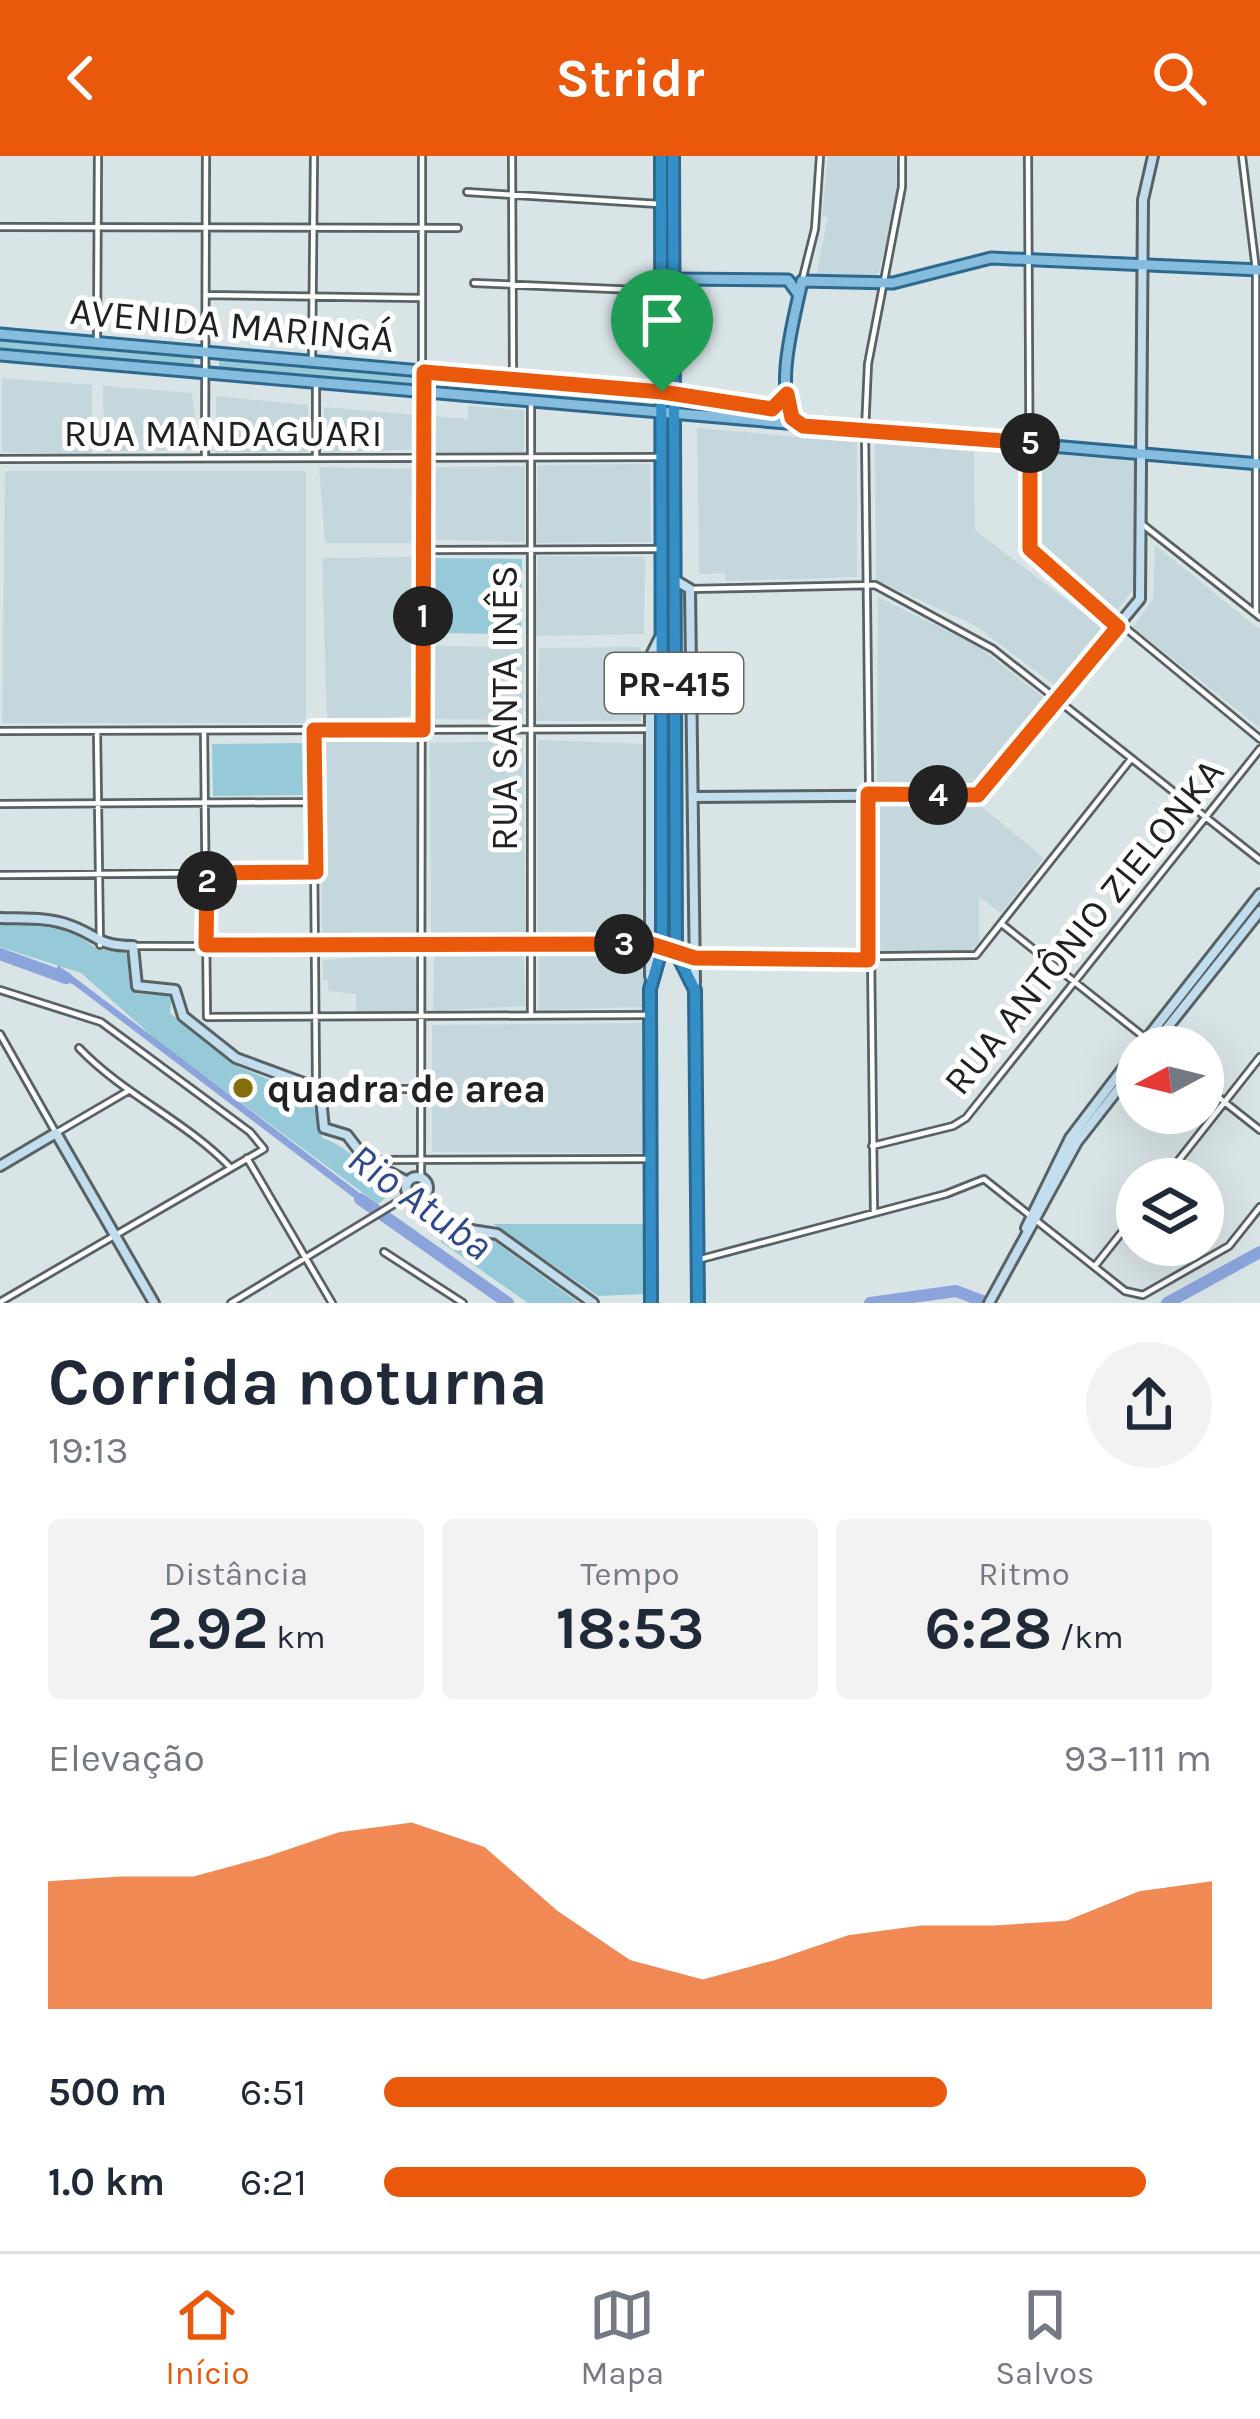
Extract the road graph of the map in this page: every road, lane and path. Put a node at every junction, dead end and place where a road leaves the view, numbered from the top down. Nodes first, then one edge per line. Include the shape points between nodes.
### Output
1 (98, 156) edge
2 (206, 156) edge
3 (314, 156) edge
4 (422, 156) edge
5 (512, 156) edge
6 (661, 156) edge
7 (673, 156) edge
8 (820, 156) edge
9 (902, 156) edge
10 (1028, 156) edge
11 (1153, 156) edge
12 (1243, 156) edge
13 (467, 192) dead end
14 (513, 195) junction
15 (661, 204) junction
16 (422, 226) junction
17 (0, 227) edge
18 (98, 227) junction
19 (314, 227) junction
20 (205, 228) junction
21 (458, 228) dead end
22 (1028, 257) junction
23 (1142, 264) junction
24 (1258, 270) edge
25 (673, 279) junction
26 (802, 281) junction
27 (884, 282) junction
28 (474, 283) dead end
29 (514, 285) junction
30 (661, 291) junction
31 (206, 295) junction
32 (314, 295) junction
33 (799, 295) junction
34 (422, 298) junction
35 (0, 334) edge
36 (97, 341) junction
37 (205, 350) junction
38 (0, 355) edge
39 (312, 362) junction
40 (206, 371) junction
41 (423, 372) junction
42 (513, 380) junction
43 (316, 382) junction
44 (422, 392) junction
45 (668, 393) junction
46 (787, 394) junction
47 (513, 399) junction
48 (531, 401) junction
49 (668, 413) junction
50 (803, 426) junction
51 (866, 431) junction
52 (1030, 443) junction
53 (1143, 452) junction
54 (662, 457) junction
55 (206, 458) junction
56 (316, 458) junction
57 (530, 458) junction
58 (0, 459) edge
59 (422, 459) junction
60 (1258, 464) edge
61 (1142, 524) junction
62 (529, 549) junction
63 (662, 549) junction
64 (423, 550) junction
65 (674, 579) junction
66 (864, 586) junction
67 (690, 589) junction
68 (1258, 615) edge
69 (1118, 627) junction
70 (662, 632) junction
71 (1060, 701) junction
72 (650, 729) junction
73 (314, 730) junction
74 (423, 730) junction
75 (531, 730) junction
76 (0, 731) edge
77 (98, 731) junction
78 (204, 731) junction
79 (1260, 739) edge
80 (1260, 748) edge
81 (1131, 759) junction
82 (868, 794) junction
83 (693, 797) junction
84 (99, 802) junction
85 (206, 802) junction
86 (315, 802) junction
87 (0, 804) edge
88 (1205, 817) junction
89 (1260, 860) edge
90 (316, 872) junction
91 (207, 873) junction
92 (100, 874) junction
93 (0, 875) edge
94 (1260, 894) edge
95 (1260, 911) edge
96 (0, 918) edge
97 (1003, 925) junction
98 (316, 944) junction
99 (424, 944) junction
100 (100, 945) junction
101 (206, 945) junction
102 (532, 945) junction
103 (133, 946) junction
104 (656, 946) junction
105 (676, 952) junction
106 (695, 958) junction
107 (868, 960) junction
108 (1074, 982) junction
109 (0, 990) edge
110 (695, 990) junction
111 (531, 1015) junction
112 (650, 1015) junction
113 (207, 1017) junction
114 (315, 1017) junction
115 (424, 1018) junction
116 (1124, 1026) edge
117 (1162, 1026) edge
118 (1164, 1026) edge
119 (195, 1027) junction
120 (0, 1034) edge
121 (79, 1048) dead end
122 (1260, 1057) edge
123 (1116, 1083) edge
124 (320, 1089) junction
125 (424, 1089) junction
126 (128, 1091) junction
127 (1116, 1092) edge
128 (1225, 1102) junction
129 (1260, 1130) edge
130 (56, 1133) junction
131 (872, 1146) junction
132 (247, 1158) junction
133 (1181, 1158) edge
134 (366, 1160) junction
135 (424, 1160) junction
136 (650, 1160) junction
137 (0, 1166) edge
138 (231, 1168) junction
139 (421, 1178) junction
140 (408, 1182) junction
141 (409, 1195) junction
142 (422, 1198) junction
143 (1260, 1207) edge
144 (874, 1214) junction
145 (1034, 1215) junction
146 (115, 1235) junction
147 (1116, 1240) edge
148 (384, 1252) dead end
149 (307, 1259) junction
150 (695, 1260) junction
151 (1095, 1266) junction
152 (0, 1302) edge
153 (154, 1303) edge
154 (230, 1303) edge
155 (332, 1303) edge
156 (461, 1303) edge
157 (593, 1303) edge
158 (651, 1303) edge
159 (698, 1303) edge
160 (989, 1303) edge

1 - 18 street
2 - 20 street
3 - 19 street
4 - 16 street
5 - 14 street
6 - 15 highway, PR-415
7 - 25 highway, PR-415
8 - 26 street
9 - 27 street
10 - 22 street
11 - 23 street
12 - 24 street
13 - 14 street
14 - 15 street
14 - 29 street
15 - 30 highway, PR-415
16 - 19 street
16 - 21 street
16 - 34 street
17 - 18 street
18 - 20 street
18 - 36 street
19 - 20 street
19 - 32 street
20 - 31 street
22 - 23 main road
22 - 27 main road via 970,260
22 - 52 street
23 - 24 main road
23 - 53 street
24 - 60 street
25 - 33 main road via 788,280
25 - 45 highway, PR-415
26 - 27 main road
26 - 33 main road
27 - 51 street via 868,364
28 - 29 street
29 - 30 street
29 - 42 street
30 - 45 highway, PR-415
31 - 32 street
31 - 37 street
32 - 34 street
32 - 39 street
33 - 46 main road
34 - 41 street
35 - 36 main road, AVENIDA MARINGÁ
36 - 37 main road, AVENIDA MARINGÁ
37 - 39 main road, AVENIDA MARINGÁ
37 - 40 street
38 - 40 main road, AVENIDA MARINGÁ
39 - 41 main road, AVENIDA MARINGÁ
40 - 43 main road, AVENIDA MARINGÁ
40 - 55 street
41 - 42 main road, AVENIDA MARINGÁ
41 - 44 main road
42 - 45 main road, AVENIDA MARINGÁ
42 - 47 main road
43 - 44 main road, AVENIDA MARINGÁ
43 - 56 street
44 - 47 main road, AVENIDA MARINGÁ
44 - 59 street
45 - 46 main road, AVENIDA MARINGÁ via 772,409
45 - 49 highway, PR-415
46 - 50 main road via 792,418
47 - 48 main road, AVENIDA MARINGÁ
48 - 49 main road, AVENIDA MARINGÁ
48 - 57 street, RUA SANTA INÊS
49 - 50 main road, AVENIDA MARINGÁ
49 - 54 highway, PR-415
49 - 65 highway, PR-415
50 - 51 main road, AVENIDA MARINGÁ
51 - 52 main road, AVENIDA MARINGÁ
51 - 66 street
52 - 53 main road, AVENIDA MARINGÁ
52 - 69 street via 1034,556
53 - 60 main road, AVENIDA MARINGÁ
53 - 61 street
54 - 57 street, RUA MANDAGUARI
54 - 63 highway, PR-415
55 - 56 street, RUA MANDAGUARI
55 - 58 street, RUA MANDAGUARI
56 - 59 street, RUA MANDAGUARI
57 - 59 street, RUA MANDAGUARI
57 - 62 street, RUA SANTA INÊS
59 - 64 street
60 - 68 street
61 - 68 street
61 - 69 street via 1140,599
62 - 63 street
62 - 64 street
62 - 75 street, RUA SANTA INÊS
63 - 70 highway, PR-415
64 - 74 street
65 - 67 street
65 - 105 highway, PR-415
66 - 67 street
66 - 71 street via 947,620
66 - 82 street
67 - 83 street
69 - 71 street
69 - 79 street
70 - 72 street via 650,656
70 - 104 highway, PR-415
71 - 81 street
71 - 82 street via 978,795
72 - 75 street
72 - 104 street
73 - 74 street
73 - 78 street
73 - 86 street
74 - 75 street
74 - 99 street
75 - 102 street, RUA SANTA INÊS
76 - 77 street
77 - 78 street
77 - 84 street
78 - 85 street
80 - 88 street, RUA ANTÔNIO ZIELONKA
81 - 88 street
81 - 97 street
82 - 83 street
82 - 107 street
83 - 106 street
84 - 85 street
84 - 87 street
84 - 92 street
85 - 86 street
85 - 91 street
86 - 90 street
88 - 89 street
88 - 108 street, RUA ANTÔNIO ZIELONKA
90 - 91 street
90 - 98 street
91 - 92 street
91 - 101 street
92 - 93 street
92 - 100 street
94 - 117 street
95 - 118 street
96 - 100 street via 67,924
97 - 107 street via 968,958
97 - 108 street
98 - 99 street
98 - 101 street
98 - 114 street
99 - 102 street
99 - 115 street
100 - 103 street
101 - 103 street
101 - 113 street
102 - 104 street
102 - 111 street, RUA SANTA INÊS
103 - 119 street via 137,986 175,990
104 - 105 street
104 - 112 highway, PR-415
105 - 106 street
105 - 110 highway, PR-415
106 - 107 street
106 - 110 street
107 - 131 street
108 - 116 street
108 - 131 street, RUA ANTÔNIO ZIELONKA via 966,1118
109 - 132 street via 100,1022 240,1125 264,1149
110 - 150 highway
111 - 112 street
111 - 115 street
112 - 136 highway
113 - 114 street
113 - 119 street
114 - 115 street
114 - 124 street
115 - 125 street
119 - 124 street via 248,1064
120 - 130 street
121 - 126 street
122 - 128 street
123 - 145 street via 1070,1138
124 - 125 street
124 - 134 street via 324,1128 352,1139
125 - 135 street
126 - 130 street
126 - 138 street
127 - 145 street
128 - 129 street
128 - 133 street
130 - 137 street
130 - 146 street
131 - 144 street
132 - 138 street
132 - 149 street
134 - 135 street
134 - 140 street
135 - 136 street
135 - 139 street
136 - 158 highway
138 - 146 street
139 - 140 street
139 - 142 street via 428,1189
140 - 141 street
141 - 142 street
141 - 149 street
142 - 157 street via 439,1225 496,1234
143 - 151 street via 1229,1246 1143,1295
144 - 145 street via 984,1179
144 - 150 street
145 - 151 street
145 - 160 street
146 - 152 street
146 - 153 street
147 - 151 street
148 - 156 street
149 - 154 street
149 - 155 street
150 - 159 highway

